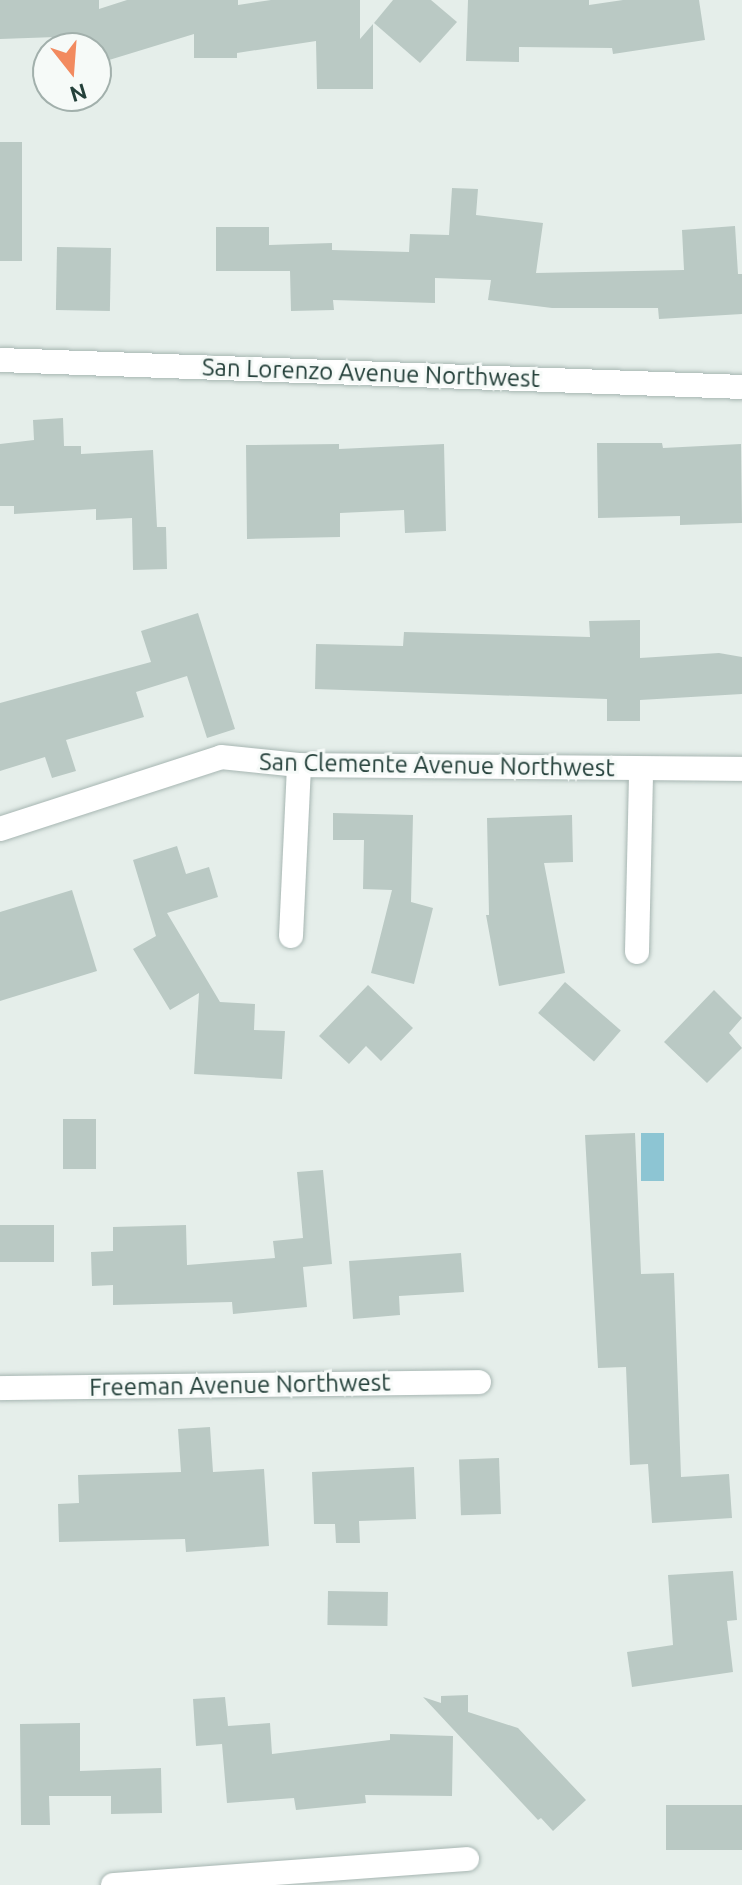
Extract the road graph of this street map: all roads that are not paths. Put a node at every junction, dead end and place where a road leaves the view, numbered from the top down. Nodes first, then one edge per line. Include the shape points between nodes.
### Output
1 (0, 360) edge
2 (742, 387) edge
3 (299, 765) junction
4 (641, 769) junction
5 (742, 769) edge
6 (0, 829) edge
7 (291, 936) dead end
8 (637, 952) dead end
9 (479, 1382) dead end
10 (0, 1388) edge
11 (467, 1859) dead end
12 (113, 1885) edge

1 - 2 street, San Lorenzo Avenue Northwest
3 - 4 street, San Clemente Avenue Northwest
3 - 6 street, San Clemente Avenue Northwest via 221,757
3 - 7 street
4 - 5 street, San Clemente Avenue Northwest
4 - 8 street
9 - 10 street, Freeman Avenue Northwest
11 - 12 street

